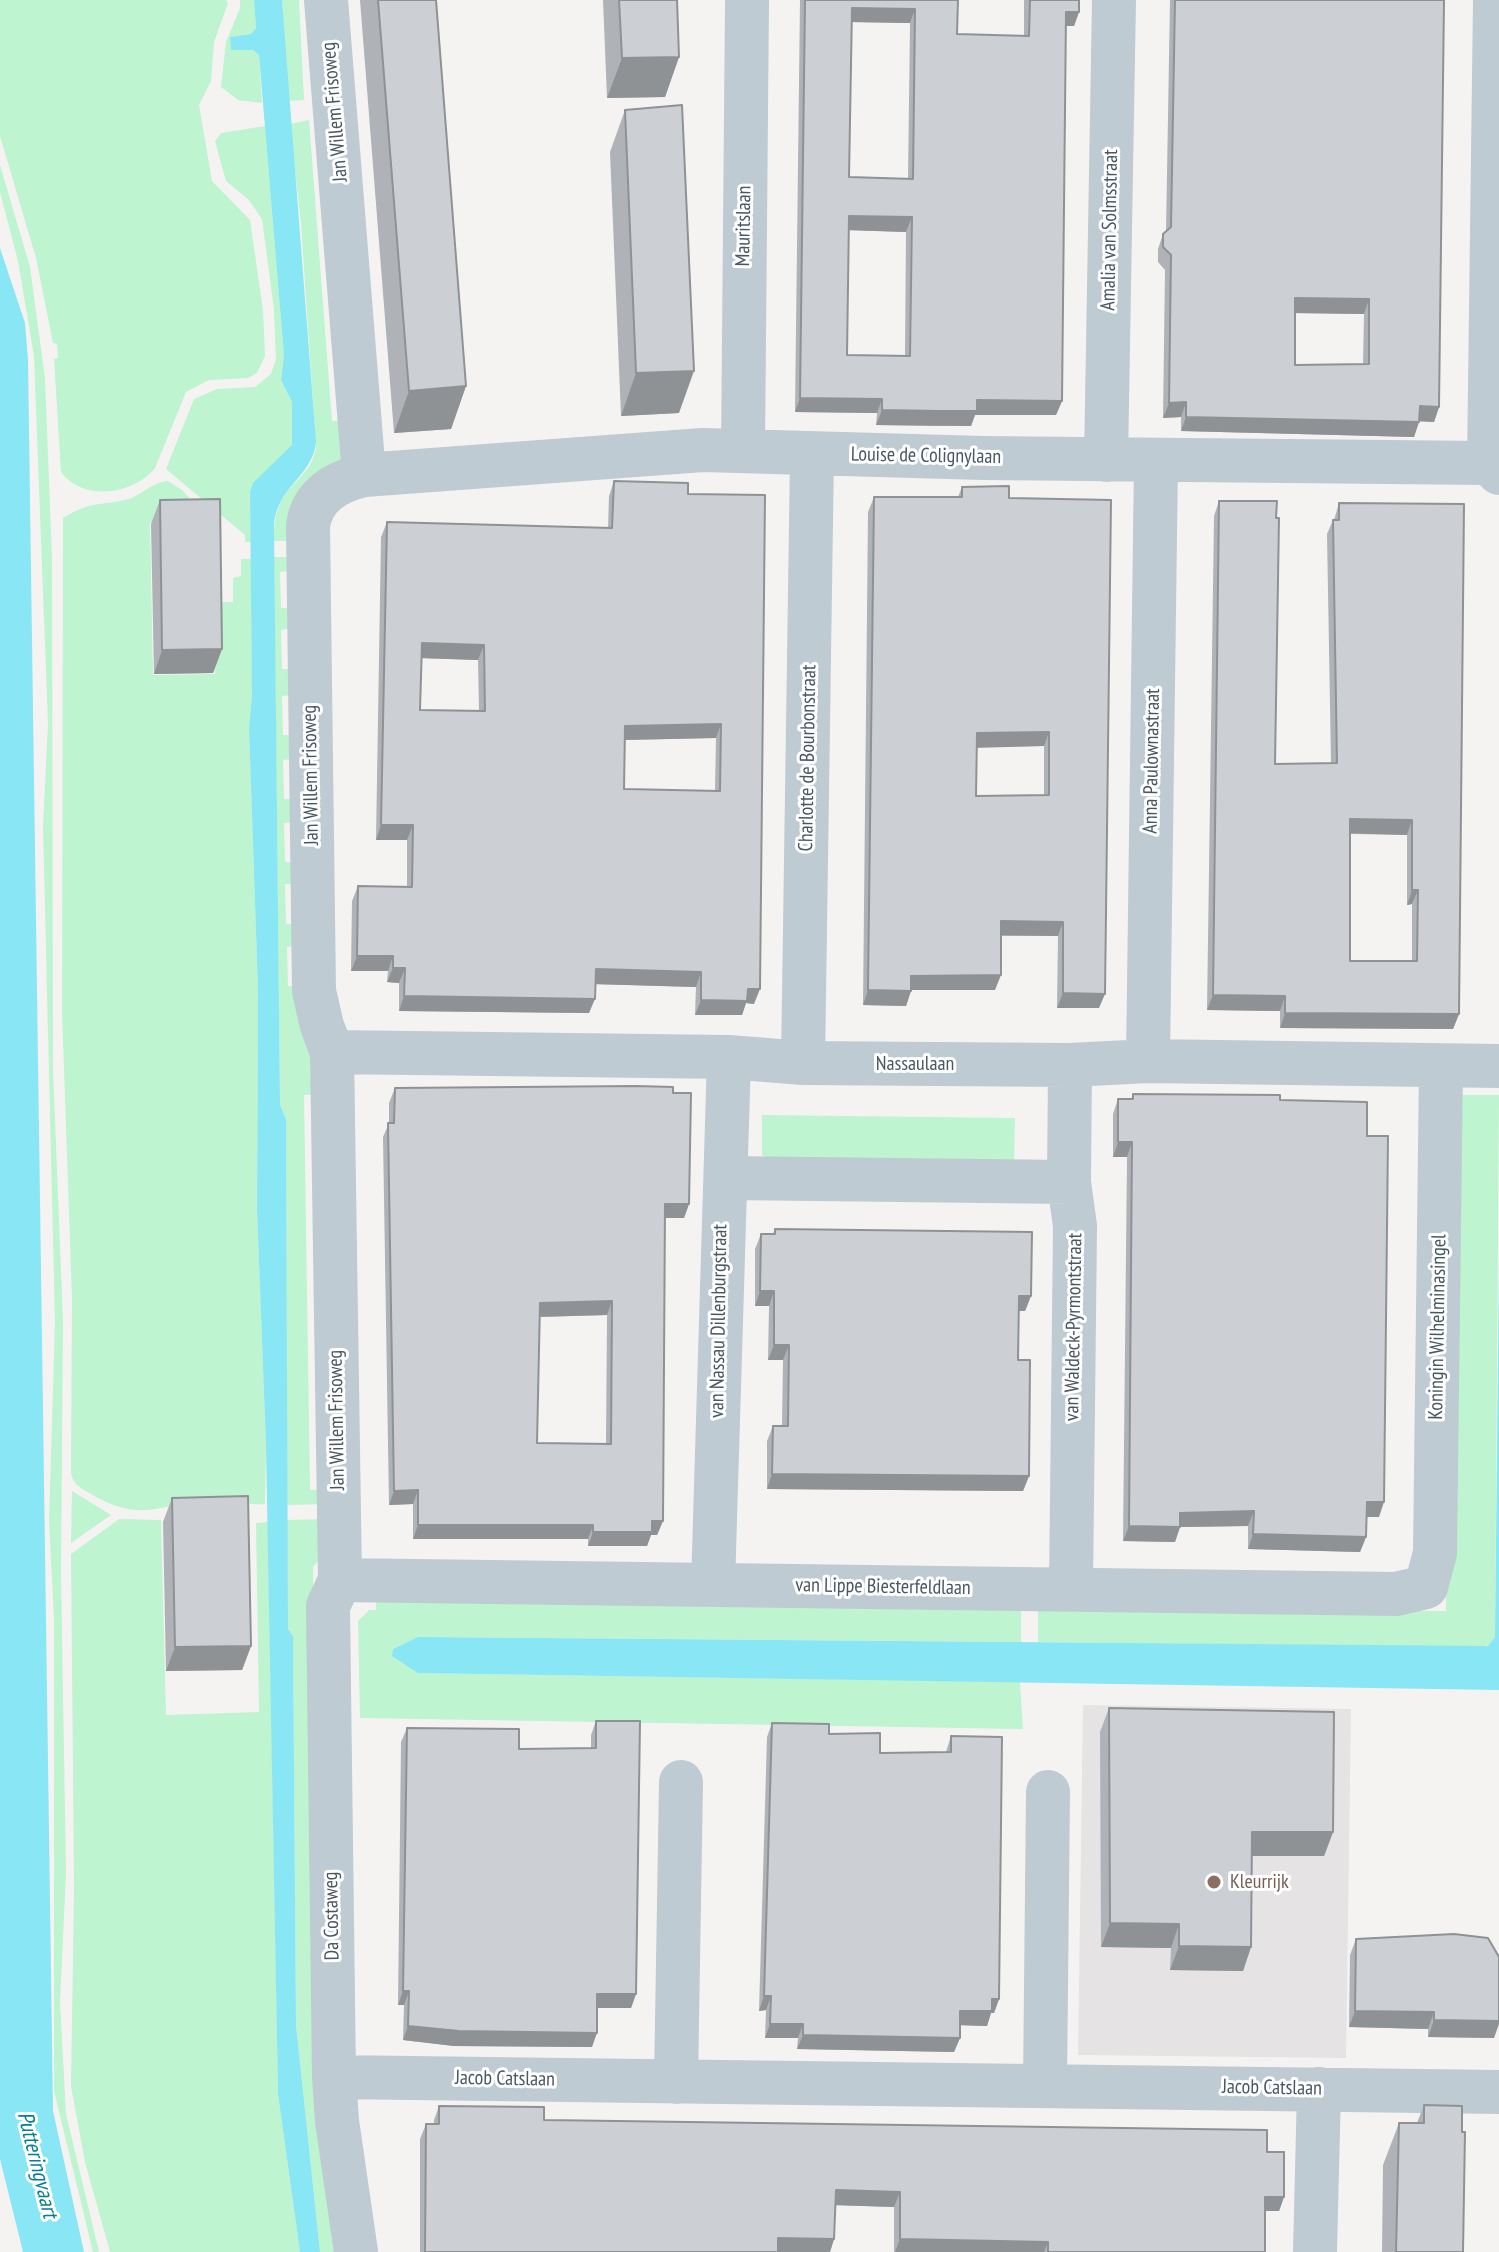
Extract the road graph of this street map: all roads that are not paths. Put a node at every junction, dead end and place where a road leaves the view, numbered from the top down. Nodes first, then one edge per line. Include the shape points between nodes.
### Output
1 (326, 0) edge
2 (747, 0) edge
3 (1114, 0) edge
4 (1495, 0) edge
5 (743, 451) junction
6 (812, 454) junction
7 (1106, 460) junction
8 (1156, 460) junction
9 (1494, 468) edge
10 (364, 475) junction
11 (332, 1052) junction
12 (729, 1057) junction
13 (1148, 1061) junction
14 (803, 1063) junction
15 (1070, 1065) junction
16 (1441, 1066) junction
17 (1499, 1066) edge
18 (728, 1178) junction
19 (1069, 1182) junction
20 (340, 1580) junction
21 (713, 1585) junction
22 (1426, 1587) joint
23 (1071, 1589) junction
24 (681, 1782) dead end
25 (1048, 1792) dead end
26 (334, 2077) junction
27 (676, 2082) junction
28 (1045, 2085) junction
29 (1319, 2089) junction
30 (1499, 2092) edge
31 (356, 2252) edge
32 (1315, 2252) edge

1 - 10 street, Jan Willem Frisoweg
2 - 5 street, Mauritslaan
3 - 7 street, Amalia van Solmsstraat
4 - 9 street
5 - 6 street, Louise de Colignylaan
5 - 10 street, Louise de Colignylaan
6 - 7 street, Louise de Colignylaan
6 - 14 street, Charlotte de Bourbonstraat
7 - 8 street, Louise de Colignylaan
8 - 9 street, Louise de Colignylaan
8 - 13 street, Anna Paulownastraat
10 - 11 street, Jan Willem Frisoweg via 342,480 323,494 310,509 308,526 314,991
11 - 12 street, Nassaulaan
11 - 20 street, Jan Willem Frisoweg
12 - 14 street, Nassaulaan
12 - 18 street, van Nassau Dillenburgstraat
13 - 15 street, Nassaulaan
13 - 16 street, Nassaulaan
14 - 15 street, Nassaulaan
15 - 19 street, van Waldeck-Pyrmontstraat
16 - 17 street, Nassaulaan
16 - 22 street, Koningin Wilhelminasingel via 1435,1553
18 - 19 street
18 - 21 street, van Nassau Dillenburgstraat via 721,1223
19 - 23 street, van Waldeck-Pyrmontstraat via 1075,1226
20 - 21 street, van Lippe Biesterfeldlaan
20 - 26 street, Da Costaweg via 328,1606
21 - 23 street, van Lippe Biesterfeldlaan
22 - 23 street, van Lippe Biesterfeldlaan via 1396,1594
24 - 27 street
25 - 28 street
26 - 27 street, Jacob Catslaan
26 - 31 street, Da Costaweg
27 - 28 street, Jacob Catslaan
28 - 29 street, Jacob Catslaan
29 - 30 street, Jacob Catslaan
29 - 32 street

